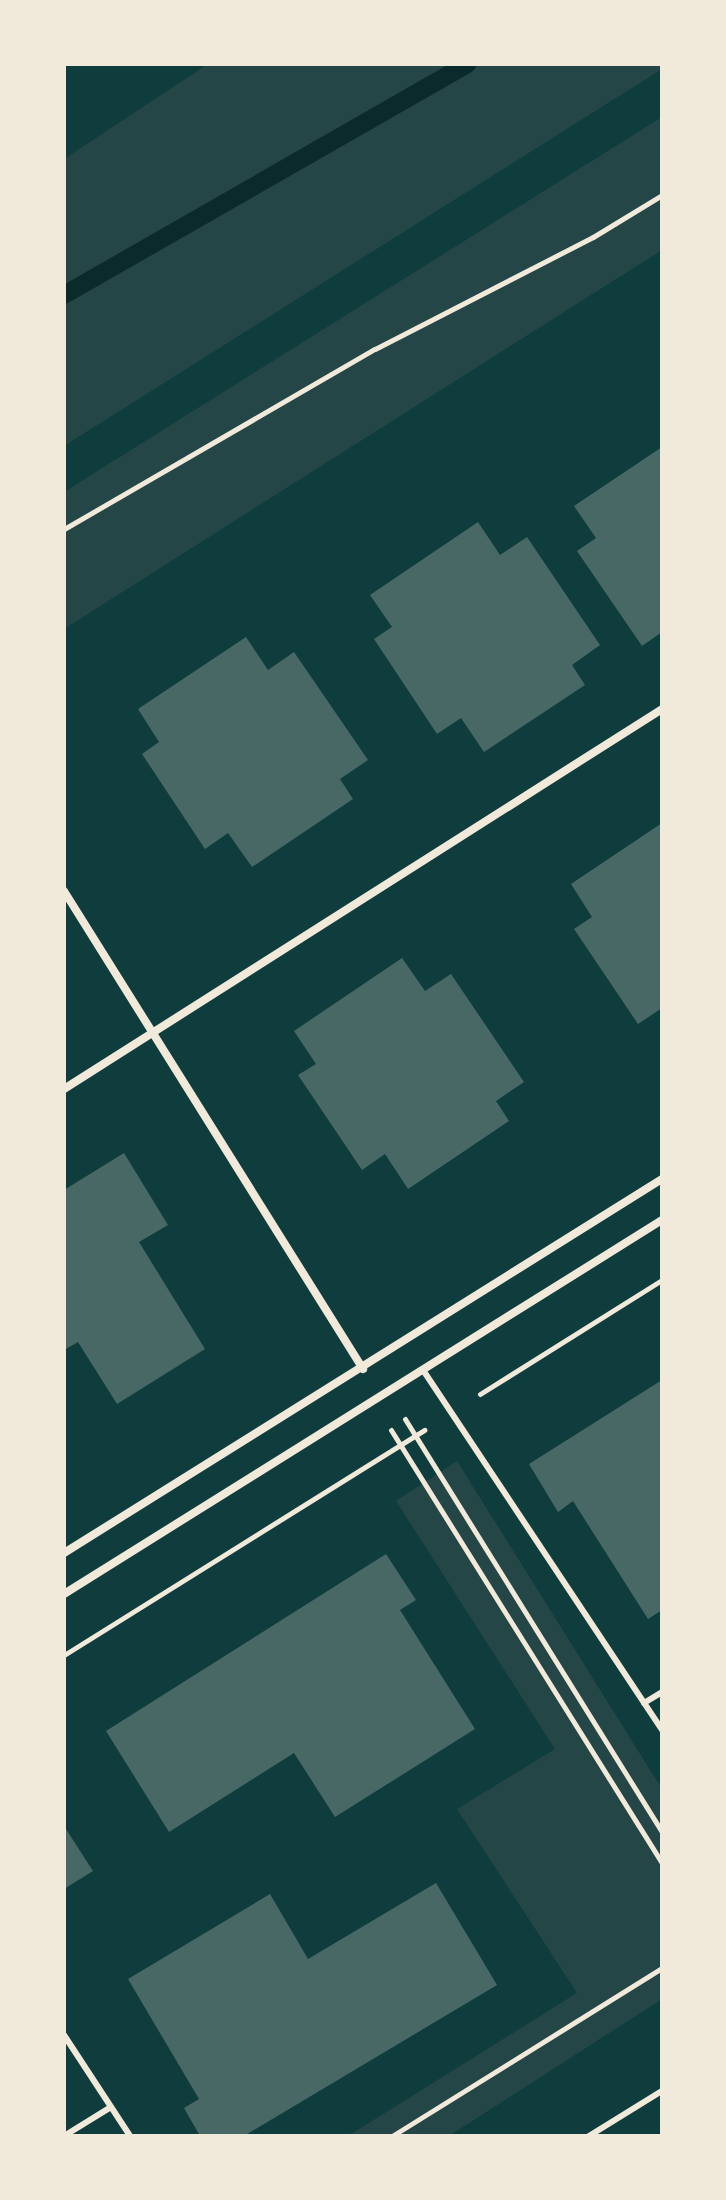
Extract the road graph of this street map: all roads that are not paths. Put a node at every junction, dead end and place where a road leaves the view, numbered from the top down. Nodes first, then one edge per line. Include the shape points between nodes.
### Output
1 (662, 709) edge
2 (64, 891) edge
3 (153, 1033) junction
4 (64, 1089) edge
5 (662, 1179) edge
6 (662, 1220) edge
7 (363, 1369) junction
8 (423, 1370) junction
9 (64, 1553) edge
10 (64, 1594) edge
11 (662, 1692) edge
12 (644, 1703) junction
13 (662, 1730) edge
14 (64, 2035) edge
15 (662, 2091) edge
16 (111, 2107) junction
17 (64, 2136) edge
18 (130, 2136) edge
19 (589, 2136) edge

1 - 3 street
2 - 3 street
3 - 4 street
3 - 7 street
5 - 7 street
6 - 8 street
7 - 9 street
8 - 10 street
8 - 12 lane
11 - 12 lane
12 - 13 lane
14 - 16 lane
15 - 19 lane
16 - 17 lane
16 - 18 lane

